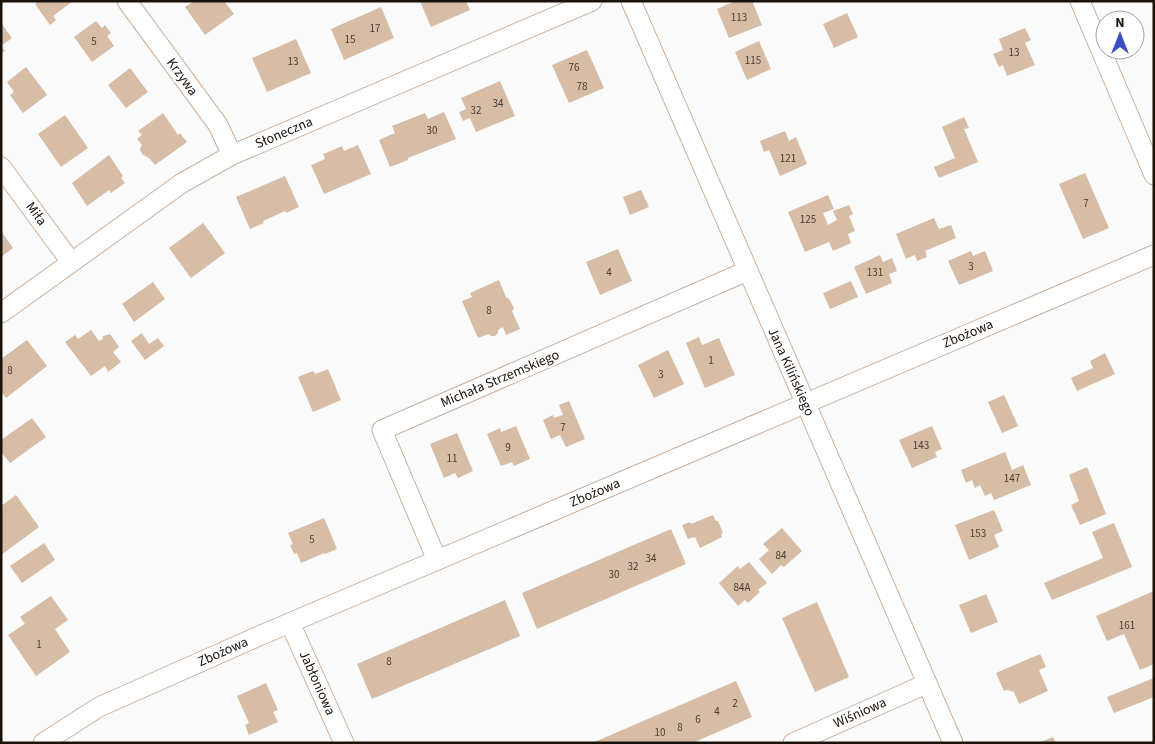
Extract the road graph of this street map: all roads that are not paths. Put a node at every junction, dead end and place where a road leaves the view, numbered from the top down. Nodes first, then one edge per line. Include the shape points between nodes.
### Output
1 (127, 1) edge
2 (592, 1) edge
3 (631, 1) edge
4 (1080, 1) edge
5 (232, 156) junction
6 (1, 167) edge
7 (1154, 175) edge
8 (1154, 255) edge
9 (71, 262) junction
10 (747, 271) junction
11 (1, 313) edge
12 (806, 404) junction
13 (437, 560) junction
14 (290, 623) junction
15 (926, 684) junction
16 (43, 743) edge
17 (344, 743) edge
18 (793, 743) edge
19 (952, 743) edge

1 - 5 street, Krzywa via 218,125
2 - 5 street, Słoneczna
3 - 10 street, Jana Kilińskiego
4 - 7 street
5 - 9 street, Słoneczna via 182,183
6 - 9 street, Miła
8 - 12 street, Zbożowa
9 - 11 street, Słoneczna
10 - 12 street, Jana Kilińskiego
10 - 13 street, Michała Strzemskiego via 382,430
12 - 13 street, Zbożowa
12 - 15 street, Jana Kilińskiego
13 - 14 street, Zbożowa
14 - 16 street, Zbożowa via 99,707
14 - 17 street, Jabłoniowa
15 - 18 street, Wiśniowa
15 - 19 street, Jana Kilińskiego

